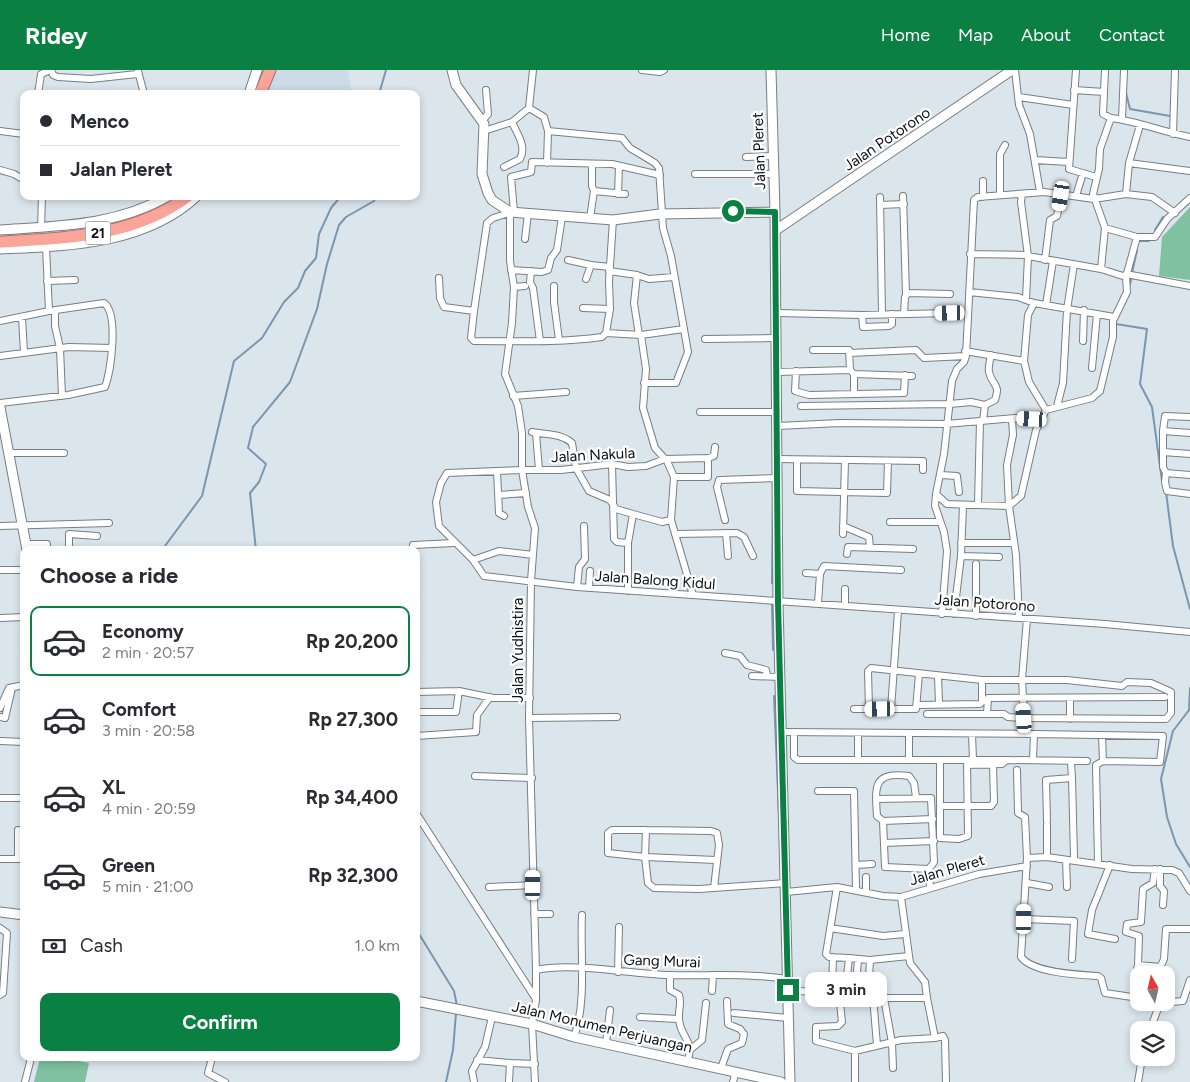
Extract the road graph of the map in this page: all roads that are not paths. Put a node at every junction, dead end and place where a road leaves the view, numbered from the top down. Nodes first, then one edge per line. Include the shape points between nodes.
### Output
1 (51, 70) edge
2 (257, 70) edge
3 (263, 70) edge
4 (270, 70) edge
5 (274, 70) edge
6 (452, 70) edge
7 (533, 70) edge
8 (642, 70) edge
9 (664, 70) edge
10 (771, 70) edge
11 (1014, 70) edge
12 (1076, 70) edge
13 (1105, 70) edge
14 (1124, 70) edge
15 (1175, 70) edge
16 (138, 72) edge
17 (39, 90) edge
18 (143, 90) edge
19 (250, 90) edge
20 (256, 90) edge
21 (262, 90) edge
22 (267, 90) edge
23 (486, 90) dead end
24 (1074, 90) junction
25 (1104, 92) junction
26 (1019, 96) junction
27 (1073, 105) junction
28 (530, 108) junction
29 (1111, 118) junction
30 (1122, 119) junction
31 (483, 120) junction
32 (512, 122) junction
33 (1140, 126) junction
34 (0, 131) edge
35 (484, 131) junction
36 (548, 131) junction
37 (20, 134) edge
38 (1173, 134) junction
39 (1190, 137) edge
40 (1005, 145) dead end
41 (773, 156) junction
42 (746, 157) dead end
43 (1035, 160) junction
44 (1069, 162) junction
45 (547, 163) junction
46 (592, 164) junction
47 (1129, 164) junction
48 (619, 166) junction
49 (504, 167) dead end
50 (0, 170) edge
51 (1190, 171) edge
52 (695, 174) dead end
53 (773, 174) junction
54 (1083, 174) junction
55 (660, 175) junction
56 (1096, 177) junction
57 (20, 178) edge
58 (983, 181) dead end
59 (594, 191) junction
60 (1040, 192) junction
61 (1022, 194) junction
62 (1061, 194) junction
63 (1126, 194) junction
64 (1000, 195) junction
65 (903, 196) dead end
66 (1076, 196) junction
67 (983, 197) junction
68 (1190, 198) edge
69 (1094, 199) junction
70 (42, 200) edge
71 (161, 200) edge
72 (171, 200) edge
73 (182, 200) edge
74 (191, 200) edge
75 (904, 204) junction
76 (509, 211) junction
77 (775, 212) junction
78 (528, 213) junction
79 (1175, 213) junction
80 (660, 214) junction
81 (562, 216) junction
82 (590, 218) junction
83 (614, 220) junction
84 (41, 228) junction
85 (1105, 228) junction
86 (0, 230) edge
87 (776, 230) junction
88 (0, 236) edge
89 (1137, 237) junction
90 (525, 239) dead end
91 (10, 241) edge
92 (46, 247) junction
93 (970, 254) junction
94 (1027, 256) junction
95 (568, 260) dead end
96 (1046, 260) junction
97 (1053, 261) junction
98 (1074, 264) junction
99 (591, 265) junction
100 (610, 269) junction
101 (1101, 269) junction
102 (511, 270) junction
103 (531, 270) junction
104 (637, 275) junction
105 (1128, 276) junction
106 (674, 277) junction
107 (439, 278) dead end
108 (586, 279) dead end
109 (47, 280) junction
110 (75, 280) dead end
111 (525, 286) dead end
112 (554, 286) dead end
113 (1190, 286) edge
114 (514, 287) junction
115 (969, 292) junction
116 (906, 294) junction
117 (950, 294) dead end
118 (1026, 300) junction
119 (1034, 303) junction
120 (1046, 305) junction
121 (583, 308) dead end
122 (610, 309) junction
123 (52, 310) junction
124 (474, 310) junction
125 (1068, 310) junction
126 (1084, 310) junction
127 (777, 313) junction
128 (950, 313) dead end
129 (882, 314) junction
130 (892, 314) junction
131 (904, 314) junction
132 (1097, 314) junction
133 (862, 315) junction
134 (1114, 317) junction
135 (22, 318) junction
136 (0, 322) edge
137 (684, 329) junction
138 (606, 333) junction
139 (640, 335) junction
140 (776, 338) junction
141 (705, 339) dead end
142 (559, 340) junction
143 (540, 341) junction
144 (1083, 341) dead end
145 (510, 343) junction
146 (60, 348) junction
147 (112, 348) junction
148 (813, 350) dead end
149 (24, 352) junction
150 (849, 353) junction
151 (966, 353) junction
152 (991, 355) junction
153 (0, 356) edge
154 (1024, 361) junction
155 (1092, 368) dead end
156 (796, 371) junction
157 (776, 372) junction
158 (852, 372) junction
159 (644, 383) junction
160 (566, 392) dead end
161 (854, 394) junction
162 (62, 396) junction
163 (513, 396) junction
164 (0, 403) edge
165 (950, 404) junction
166 (801, 406) dead end
167 (985, 406) junction
168 (1057, 406) junction
169 (0, 407) edge
170 (1046, 410) junction
171 (700, 412) dead end
172 (777, 412) junction
173 (1190, 416) edge
174 (1012, 419) junction
175 (1040, 420) junction
176 (982, 421) junction
177 (946, 424) junction
178 (777, 426) junction
179 (1163, 431) junction
180 (1190, 433) edge
181 (715, 447) dead end
182 (1163, 452) junction
183 (64, 453) dead end
184 (10, 454) junction
185 (1190, 454) edge
186 (0, 456) edge
187 (708, 458) junction
188 (665, 459) junction
189 (777, 459) junction
190 (798, 460) junction
191 (845, 460) junction
192 (888, 461) junction
193 (612, 464) junction
194 (576, 468) junction
195 (522, 470) junction
196 (539, 470) junction
197 (923, 470) dead end
198 (497, 471) junction
199 (1166, 473) junction
200 (941, 475) junction
201 (1190, 475) edge
202 (674, 477) junction
203 (778, 478) junction
204 (958, 492) dead end
205 (526, 493) junction
206 (844, 493) junction
207 (936, 494) junction
208 (1190, 494) edge
209 (499, 495) junction
210 (978, 504) junction
211 (613, 506) junction
212 (963, 506) junction
213 (1009, 506) junction
214 (633, 514) junction
215 (504, 516) dead end
216 (671, 520) junction
217 (725, 520) dead end
218 (70, 522) junction
219 (890, 522) dead end
220 (939, 522) junction
221 (109, 523) dead end
222 (23, 524) junction
223 (0, 526) edge
224 (584, 526) dead end
225 (843, 526) junction
226 (69, 534) junction
227 (675, 534) junction
228 (726, 534) junction
229 (843, 534) dead end
230 (97, 536) dead end
231 (628, 542) junction
232 (454, 543) junction
233 (961, 543) junction
234 (1014, 543) junction
235 (47, 544) dead end
236 (413, 545) dead end
237 (27, 546) edge
238 (34, 546) edge
239 (69, 546) edge
240 (870, 547) junction
241 (913, 549) dead end
242 (847, 554) dead end
243 (533, 555) junction
244 (728, 556) dead end
245 (753, 556) dead end
246 (961, 556) junction
247 (999, 557) dead end
248 (473, 560) junction
249 (976, 564) dead end
250 (0, 570) edge
251 (20, 570) edge
252 (901, 570) dead end
253 (590, 571) dead end
254 (806, 573) dead end
255 (820, 574) junction
256 (531, 581) junction
257 (577, 587) junction
258 (589, 588) junction
259 (845, 590) dead end
260 (628, 591) junction
261 (693, 595) junction
262 (778, 602) junction
263 (818, 603) junction
264 (845, 606) junction
265 (898, 610) junction
266 (942, 614) junction
267 (954, 614) junction
268 (976, 616) junction
269 (20, 617) edge
270 (0, 618) edge
271 (1019, 618) junction
272 (1027, 619) junction
273 (1190, 632) edge
274 (725, 653) dead end
275 (893, 670) junction
276 (919, 674) junction
277 (767, 675) junction
278 (752, 676) dead end
279 (938, 676) junction
280 (781, 677) junction
281 (1022, 679) junction
282 (982, 680) junction
283 (20, 686) edge
284 (1122, 686) junction
285 (12, 688) junction
286 (459, 691) junction
287 (420, 692) edge
288 (1123, 697) junction
289 (1165, 697) dead end
290 (490, 698) junction
291 (530, 698) junction
292 (1022, 698) junction
293 (1070, 698) junction
294 (918, 704) junction
295 (939, 704) junction
296 (0, 708) edge
297 (854, 709) dead end
298 (869, 709) junction
299 (891, 709) junction
300 (420, 712) edge
301 (927, 714) dead end
302 (987, 714) junction
303 (2, 717) edge
304 (529, 718) junction
305 (617, 718) dead end
306 (1024, 718) junction
307 (1070, 719) junction
308 (782, 732) junction
309 (794, 733) junction
310 (858, 734) junction
311 (909, 734) junction
312 (972, 734) junction
313 (1034, 734) junction
314 (1102, 734) junction
315 (420, 736) edge
316 (0, 739) edge
317 (20, 742) edge
318 (858, 760) junction
319 (909, 760) junction
320 (940, 760) junction
321 (1007, 760) junction
322 (1033, 760) junction
323 (1087, 761) dead end
324 (1103, 761) junction
325 (969, 762) junction
326 (1071, 762) junction
327 (993, 764) junction
328 (1016, 770) dead end
329 (475, 776) dead end
330 (532, 778) junction
331 (1072, 778) junction
332 (818, 791) dead end
333 (916, 797) junction
334 (0, 798) edge
335 (20, 798) edge
336 (876, 799) junction
337 (940, 806) junction
338 (968, 806) junction
339 (420, 819) edge
340 (933, 819) junction
341 (883, 821) junction
342 (18, 830) dead end
343 (646, 830) junction
344 (934, 841) junction
345 (884, 844) junction
346 (20, 849) edge
347 (645, 857) junction
348 (1047, 857) junction
349 (1074, 857) dead end
350 (0, 859) edge
351 (20, 859) edge
352 (716, 860) junction
353 (1066, 860) junction
354 (1027, 862) junction
355 (1098, 863) junction
356 (872, 864) dead end
357 (856, 865) junction
358 (1110, 865) junction
359 (929, 869) junction
360 (1158, 869) junction
361 (866, 877) dead end
362 (1027, 883) junction
363 (533, 885) junction
364 (490, 886) dead end
365 (786, 887) junction
366 (837, 887) junction
367 (1049, 887) dead end
368 (1067, 887) dead end
369 (714, 888) junction
370 (930, 888) junction
371 (856, 889) junction
372 (1190, 891) edge
373 (866, 892) junction
374 (901, 897) junction
375 (1162, 905) dead end
376 (0, 912) edge
377 (20, 914) edge
378 (534, 914) junction
379 (550, 914) dead end
380 (582, 915) dead end
381 (1024, 919) junction
382 (0, 928) edge
383 (619, 928) dead end
384 (830, 928) junction
385 (1190, 930) edge
386 (905, 934) junction
387 (1074, 934) junction
388 (1088, 934) junction
389 (1115, 939) dead end
390 (908, 956) junction
391 (833, 957) junction
392 (849, 958) junction
393 (858, 959) junction
394 (1072, 959) dead end
395 (870, 960) junction
396 (1137, 966) edge
397 (1161, 966) edge
398 (582, 969) junction
399 (536, 970) junction
400 (618, 972) junction
401 (713, 975) junction
402 (670, 976) junction
403 (788, 978) junction
404 (1190, 980) edge
405 (788, 990) junction
406 (712, 991) dead end
407 (832, 993) junction
408 (845, 994) junction
409 (0, 995) edge
410 (855, 996) junction
411 (871, 997) junction
412 (1130, 997) edge
413 (884, 998) junction
414 (927, 998) junction
415 (727, 1001) dead end
416 (420, 1002) edge
417 (1175, 1002) edge
418 (537, 1003) junction
419 (706, 1003) dead end
420 (610, 1010) dead end
421 (734, 1013) dead end
422 (492, 1017) junction
423 (640, 1017) dead end
424 (788, 1018) junction
425 (678, 1019) junction
426 (532, 1024) junction
427 (574, 1036) junction
428 (935, 1038) junction
429 (606, 1043) junction
430 (892, 1043) junction
431 (877, 1045) junction
432 (691, 1049) junction
433 (855, 1051) junction
434 (477, 1060) junction
435 (688, 1060) junction
436 (30, 1061) edge
437 (211, 1061) edge
438 (510, 1062) junction
439 (535, 1064) junction
440 (1141, 1066) edge
441 (721, 1068) junction
442 (893, 1068) dead end
443 (736, 1071) junction
444 (25, 1082) edge
445 (223, 1082) edge
446 (474, 1082) edge
447 (509, 1082) edge
448 (536, 1082) edge
449 (733, 1082) edge
450 (781, 1082) edge
451 (790, 1082) edge
452 (855, 1082) edge
453 (946, 1082) edge
454 (1138, 1082) edge

1 - 16 street via 53,75 66,78 91,79
1 - 17 street via 41,74
2 - 19 street
3 - 20 highway
4 - 21 highway
5 - 22 street
6 - 31 street via 456,85
7 - 28 street
8 - 9 street
10 - 41 street, Jalan Pleret
11 - 26 street
11 - 87 street, Jalan Potorono
12 - 24 street
13 - 25 street
14 - 30 street
15 - 38 street
16 - 18 street
23 - 31 street via 488,114
24 - 25 street
24 - 27 street
25 - 29 street via 1103,114
26 - 27 street
26 - 43 street
27 - 44 street
28 - 32 street
28 - 36 street via 544,117
29 - 30 street
29 - 56 street via 1100,149
30 - 33 street
31 - 35 street
32 - 35 street
32 - 49 street via 522,141 523,155
33 - 38 street
33 - 47 street
34 - 37 street
35 - 76 street via 482,174 492,200
36 - 45 street
36 - 55 street via 622,138 630,148 655,163
38 - 39 street
40 - 64 street via 1000,154
41 - 42 street
41 - 53 street, Jalan Pleret
43 - 44 street
43 - 60 street
44 - 54 street via 1069,169
45 - 46 street
45 - 76 street, Jalan Yudhistira via 532,162 530,173 511,177
46 - 48 street
46 - 59 street
47 - 51 street
47 - 63 street
48 - 55 street
48 - 59 street via 622,194
50 - 57 street
52 - 53 street
53 - 77 street, Jalan Pleret
54 - 56 street
54 - 66 street
55 - 80 street
56 - 69 street
58 - 67 street
59 - 82 street
60 - 61 street
60 - 62 street
61 - 64 street
61 - 94 street
62 - 66 street
62 - 96 street via 1056,216 1050,220
63 - 69 street
63 - 79 street via 1152,197
64 - 67 street
65 - 75 street
66 - 69 street
67 - 93 street via 975,198 973,202
68 - 79 street
69 - 85 street
70 - 84 street
71 - 84 street via 119,218
72 - 91 highway, 21 via 153,211 116,223
73 - 91 highway, 21 via 159,215 121,228 76,237
74 - 92 street via 162,221 129,234 76,245
75 - 116 street
75 - 129 street via 880,201
76 - 78 street
76 - 102 street, Jalan Yudhistira
76 - 124 street via 488,220
77 - 80 street
77 - 87 street, Jalan Pleret
78 - 81 street
78 - 90 street
79 - 89 street via 1155,237
80 - 83 street
80 - 106 street
81 - 82 street
81 - 103 street via 549,269 542,272
82 - 83 street
83 - 100 street
84 - 91 street
85 - 89 street
85 - 101 street
86 - 91 street
87 - 127 street, Jalan Pleret
88 - 91 highway, 21
89 - 105 street
91 - 92 street
92 - 109 street
93 - 94 street
93 - 115 street
94 - 96 street
94 - 118 street
95 - 99 street
96 - 97 street
97 - 98 street
97 - 120 street
98 - 101 street
98 - 125 street
99 - 100 street
99 - 108 street
100 - 104 street
100 - 122 street
101 - 105 street
102 - 103 street
102 - 114 street, Jalan Yudhistira
103 - 143 street via 530,282
104 - 106 street via 649,279
104 - 139 street via 634,303
105 - 113 street
105 - 134 street via 1126,292
106 - 137 street
107 - 124 street via 444,307
109 - 110 street
109 - 123 street
111 - 114 street
112 - 142 street
114 - 145 street, Jalan Yudhistira
115 - 118 street
115 - 151 street
116 - 117 street
116 - 131 street
118 - 119 street
119 - 120 street
119 - 154 street via 1028,315
120 - 125 street
121 - 122 street
122 - 138 street
123 - 135 street
123 - 146 street
123 - 147 street via 104,303 112,325
124 - 145 street via 473,341
125 - 126 street
125 - 168 street
126 - 132 street
126 - 144 street
127 - 133 street
127 - 140 street, Jalan Pleret
128 - 131 street
129 - 130 street
129 - 133 street
130 - 131 street
130 - 133 street via 889,326 864,327
132 - 134 street
132 - 155 street
134 - 168 street via 1113,338 1100,391 1092,398
135 - 136 street
135 - 149 street
137 - 139 street
137 - 159 street via 688,352 676,383
138 - 139 street
138 - 142 street via 602,337
139 - 159 street via 646,369
140 - 141 street
140 - 157 street, Jalan Pleret
142 - 143 street
143 - 145 street
145 - 163 street, Jalan Yudhistira via 505,374
146 - 147 street
146 - 149 street
146 - 162 street
147 - 162 street via 106,386
148 - 150 street via 848,350
149 - 153 street
150 - 151 street via 916,350 924,358
150 - 158 street
151 - 152 street
151 - 165 street via 952,381
152 - 154 street
152 - 167 street via 988,372 998,391 995,400
154 - 170 street via 1029,382
156 - 157 street
156 - 158 street
156 - 161 street via 797,393
157 - 172 street, Jalan Pleret
158 - 161 street
158 - 161 street via 908,375 904,394
159 - 188 street via 643,408 647,423 654,448
160 - 163 street
162 - 164 street
163 - 195 street, Jalan Yudhistira via 522,433
165 - 166 street
165 - 167 street via 967,402
165 - 177 street
167 - 176 street
168 - 170 street
169 - 184 street
170 - 175 street
171 - 172 street
172 - 178 street, Jalan Pleret
173 - 179 street via 1165,416
174 - 175 street
174 - 176 street
174 - 213 street via 1007,465
175 - 213 street via 1021,496
176 - 177 street
176 - 210 street
177 - 178 street
177 - 200 street
178 - 189 street, Jalan Pleret
179 - 180 street
179 - 182 street
181 - 187 street via 714,456
182 - 185 street
182 - 199 street
183 - 184 street
184 - 186 street
184 - 222 street
187 - 188 street, Jalan Nakula
187 - 202 street via 708,477
188 - 193 street, Jalan Nakula via 646,466
188 - 202 street
189 - 190 street
189 - 203 street, Jalan Pleret
190 - 191 street
190 - 206 street via 797,492
191 - 192 street
191 - 206 street
192 - 197 street via 923,462
192 - 206 street via 887,493
193 - 194 street, Jalan Nakula
193 - 211 street
194 - 196 street, Jalan Nakula
194 - 196 street via 569,440 553,434 534,433
194 - 211 street via 589,491 610,500
195 - 196 street, Jalan Nakula
195 - 198 street, Jalan Nakula
195 - 205 street, Jalan Yudhistira
198 - 209 street
198 - 232 street, Jalan Nakula via 452,472 444,477 436,502 437,516 439,526
199 - 201 street
199 - 208 street via 1167,491
200 - 204 street via 957,476
200 - 207 street
202 - 216 street
203 - 217 street via 719,480 717,486
203 - 262 street, Jalan Pleret
205 - 209 street
205 - 243 street, Jalan Yudhistira via 535,528
206 - 225 street
207 - 212 street via 943,502
207 - 220 street
209 - 215 street via 498,513
210 - 212 street
210 - 213 street
211 - 214 street
211 - 231 street via 614,539
212 - 233 street
213 - 234 street
214 - 216 street via 662,522
214 - 231 street
216 - 227 street
218 - 221 street
218 - 222 street
218 - 226 street
219 - 220 street
220 - 266 street via 947,551
222 - 223 street
222 - 237 street
224 - 257 street via 585,559 579,567
225 - 229 street
225 - 240 street via 869,537
226 - 230 street
226 - 239 street
227 - 228 street
227 - 261 street
228 - 244 street
228 - 245 street via 740,534
231 - 260 street
232 - 236 street
232 - 248 street, Jalan Balong Kidul
233 - 234 street
233 - 246 street
234 - 271 street
235 - 238 street
240 - 241 street
240 - 242 street via 848,547
243 - 248 street via 499,551
243 - 256 street, Jalan Yudhistira
246 - 247 street
246 - 267 street
248 - 256 street, Jalan Balong Kidul via 487,578
249 - 268 street
250 - 251 street
252 - 255 street via 824,566
253 - 258 street
254 - 255 street
255 - 263 street
256 - 257 street, Jalan Balong Kidul
256 - 291 street, Jalan Yudhistira
257 - 258 street, Jalan Balong Kidul
258 - 260 street, Jalan Balong Kidul
259 - 264 street
260 - 261 street, Jalan Balong Kidul
261 - 262 street, Jalan Balong Kidul
262 - 263 street, Jalan Potorono
262 - 280 street, Jalan Pleret
263 - 264 street, Jalan Potorono
264 - 265 street, Jalan Potorono
265 - 266 street, Jalan Potorono
265 - 275 street
266 - 267 street, Jalan Potorono
267 - 268 street, Jalan Potorono
268 - 271 street, Jalan Potorono
269 - 270 street
271 - 272 street, Jalan Potorono
272 - 273 street, Jalan Potorono
272 - 281 street
274 - 277 street via 740,656 747,665 766,670
275 - 276 street
275 - 298 street via 869,669
275 - 299 street
276 - 279 street
276 - 294 street
277 - 278 street
277 - 280 street
279 - 282 street
279 - 295 street
280 - 308 street, Jalan Pleret
281 - 282 street
281 - 284 street
281 - 292 street
282 - 295 street via 982,704
283 - 285 street
284 - 288 street
284 - 307 street via 1127,682 1170,690 1170,716 1166,719
285 - 296 street via 7,691
285 - 303 street
286 - 287 street
286 - 290 street
286 - 300 street via 456,712
288 - 289 street
288 - 293 street
290 - 291 street
290 - 315 street via 477,716 476,732
291 - 304 street, Jalan Yudhistira
292 - 293 street
292 - 302 street via 988,698
292 - 306 street
293 - 307 street
294 - 295 street
294 - 299 street via 914,709
297 - 298 street
298 - 299 street
301 - 302 street
302 - 306 street
304 - 305 street
304 - 330 street, Jalan Yudhistira
306 - 307 street
308 - 309 street
308 - 365 street, Jalan Pleret
309 - 310 street
309 - 318 street via 795,759
310 - 311 street
310 - 318 street
311 - 312 street
311 - 319 street
312 - 313 street
312 - 325 street
313 - 314 street
313 - 322 street
314 - 324 street
314 - 324 street via 1163,736 1160,762
316 - 317 street
318 - 319 street
319 - 320 street
320 - 325 street
320 - 337 street
321 - 322 street
321 - 325 street
321 - 327 street
322 - 326 street
323 - 326 street
324 - 355 street via 1096,765
325 - 327 street
325 - 338 street
326 - 331 street
327 - 338 street via 993,804
328 - 354 street via 1018,813 1025,817
329 - 330 street
330 - 363 street, Jalan Yudhistira
331 - 348 street via 1046,780
331 - 349 street
332 - 357 street via 854,791
333 - 336 street
333 - 336 street via 910,776 890,775 877,783
333 - 340 street via 931,798
334 - 335 street
336 - 341 street via 877,816
337 - 338 street
337 - 338 street via 940,838 959,839 968,836
339 - 418 street
340 - 341 street
340 - 344 street
341 - 345 street
342 - 346 street
343 - 347 street
343 - 347 street via 612,830 608,834 607,851 610,855
343 - 352 street via 714,831 718,836
344 - 345 street
344 - 359 street via 934,862
345 - 359 street via 886,868
347 - 352 street
347 - 369 street via 648,884 654,888
348 - 353 street, Jalan Pleret
348 - 354 street, Jalan Pleret
350 - 351 street
352 - 369 street
353 - 355 street, Jalan Pleret
353 - 368 street
354 - 362 street
354 - 370 street, Jalan Pleret
355 - 358 street, Jalan Pleret
356 - 357 street
357 - 371 street
358 - 360 street, Jalan Pleret
358 - 388 street via 1092,910
359 - 370 street
360 - 372 street, Jalan Pleret via 1178,871
360 - 375 street via 1160,886 1164,891
360 - 396 street via 1153,883 1143,889 1142,922 1127,924 1126,932 1139,936
361 - 373 street
362 - 367 street
362 - 381 street
363 - 364 street
363 - 378 street, Jalan Yudhistira
365 - 366 street, Jalan Pleret
365 - 369 street
365 - 403 street, Jalan Pleret
366 - 371 street, Jalan Pleret
366 - 384 street
370 - 374 street, Jalan Pleret
371 - 373 street, Jalan Pleret
373 - 374 street, Jalan Pleret
374 - 386 street
376 - 377 street
378 - 379 street
378 - 399 street, Jalan Yudhistira
380 - 398 street
381 - 387 street via 1074,921
381 - 412 street via 1020,953 1025,962 1050,970 1098,976 1109,995
382 - 409 street via 7,933 3,993
383 - 400 street
384 - 386 street via 876,936
384 - 391 street via 826,952 827,956
385 - 397 street via 1166,929
386 - 390 street
387 - 388 street
387 - 394 street
388 - 389 street
390 - 395 street
390 - 414 street via 925,982
391 - 392 street
391 - 407 street
392 - 393 street
392 - 408 street
393 - 395 street
393 - 410 street
395 - 411 street
398 - 399 street, Gang Murai
398 - 400 street, Gang Murai
398 - 427 street
399 - 418 street, Jalan Yudhistira
400 - 402 street, Gang Murai
401 - 402 street, Gang Murai
401 - 403 street, Gang Murai
401 - 406 street
402 - 425 street via 670,990 681,1000
403 - 405 street, Jalan Pleret
404 - 417 street via 1184,998
405 - 407 street
405 - 424 street, Jalan Pleret
407 - 408 street
407 - 433 street via 840,1003 842,1022 838,1026 816,1027 816,1041
408 - 410 street
410 - 411 street
411 - 413 street
411 - 431 street
413 - 414 street
413 - 430 street
414 - 428 street
415 - 441 street via 728,1024 744,1034 742,1043 728,1050
416 - 422 street, Jalan Monumen Perjuangan
418 - 426 street, Jalan Yudhistira
419 - 432 street via 702,1040
420 - 429 street
421 - 424 street
422 - 426 street, Jalan Monumen Perjuangan
422 - 434 street via 485,1046
423 - 425 street
424 - 451 street, Jalan Pleret
425 - 432 street
426 - 427 street, Jalan Monumen Perjuangan
426 - 439 street, Jalan Yudhistira
427 - 429 street, Jalan Monumen Perjuangan
428 - 430 street
428 - 453 street via 943,1036 945,1040
429 - 435 street, Jalan Monumen Perjuangan
430 - 431 street
430 - 442 street
431 - 433 street
432 - 435 street
433 - 452 street
434 - 438 street
434 - 446 street via 472,1071
435 - 441 street, Jalan Monumen Perjuangan
436 - 444 street
437 - 445 street via 208,1073
438 - 439 street
438 - 447 street
439 - 448 street, Jalan Yudhistira
440 - 454 street
441 - 443 street, Jalan Monumen Perjuangan
443 - 449 street
443 - 450 street, Jalan Monumen Perjuangan

